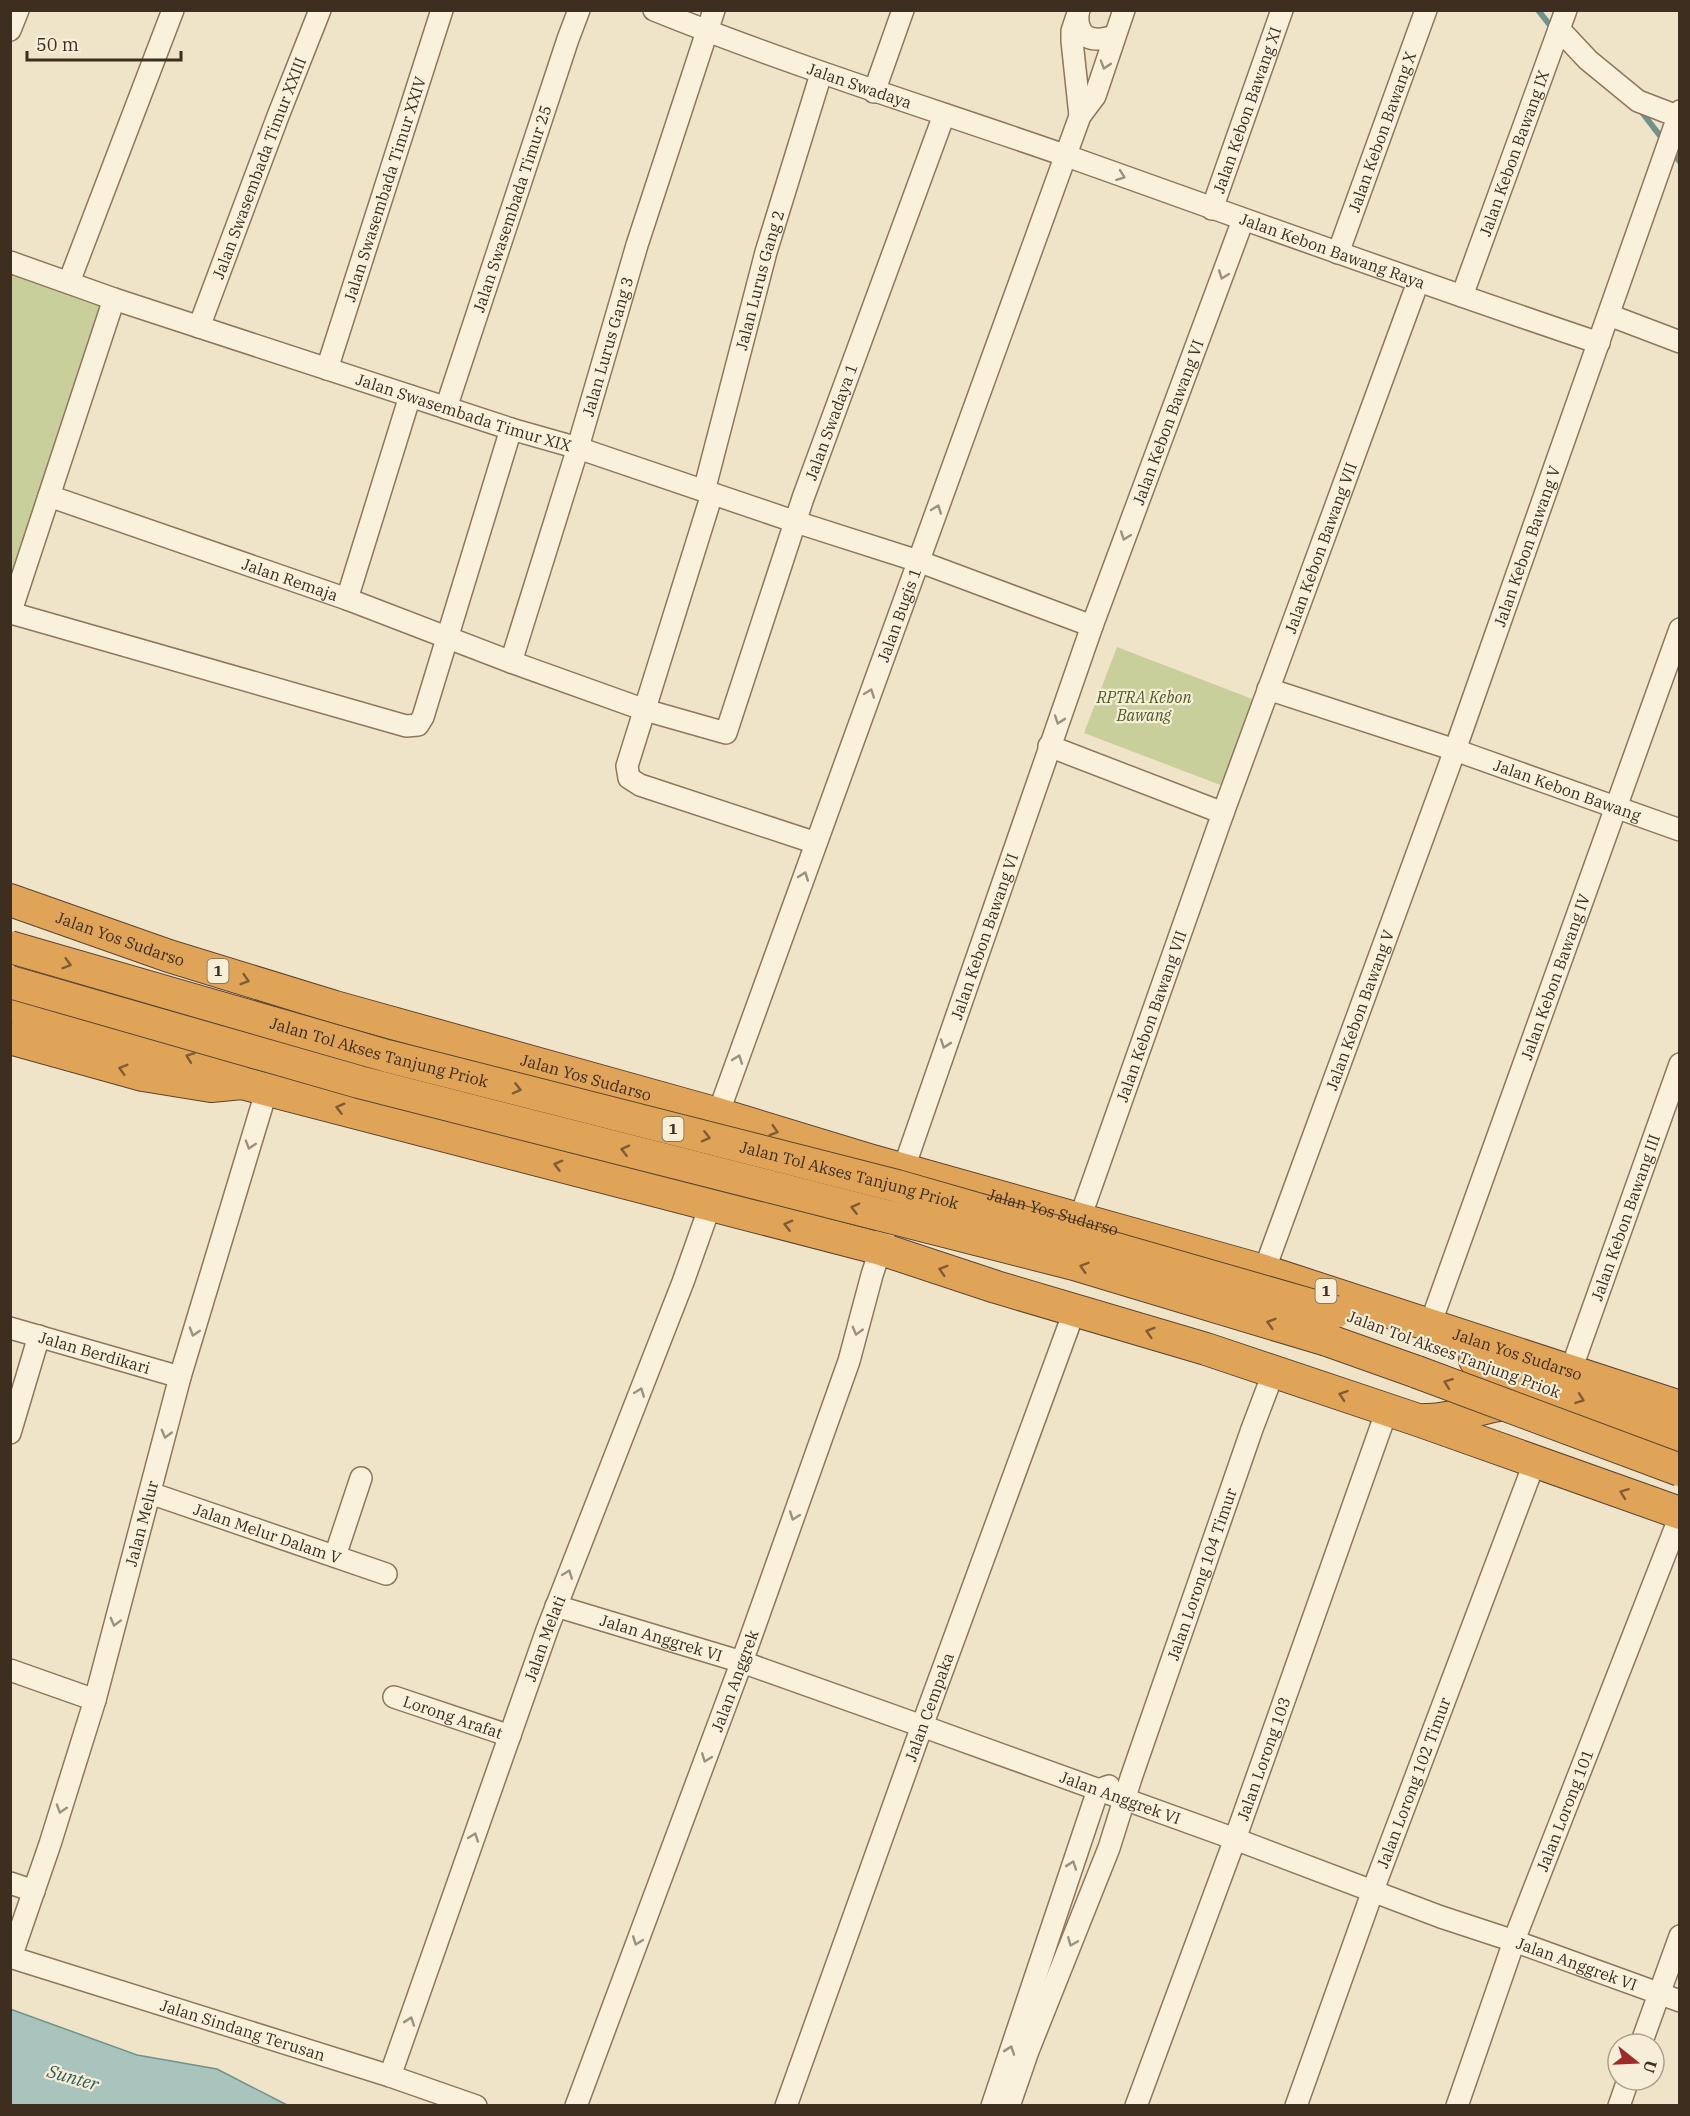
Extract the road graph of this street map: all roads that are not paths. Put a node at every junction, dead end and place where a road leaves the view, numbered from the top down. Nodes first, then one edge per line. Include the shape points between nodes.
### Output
1 (18, 10) edge
2 (173, 10) edge
3 (320, 10) edge
4 (442, 10) edge
5 (579, 10) edge
6 (654, 10) edge
7 (714, 10) edge
8 (903, 10) edge
9 (1124, 10) edge
10 (1282, 10) edge
11 (1426, 10) edge
12 (1078, 12) edge
13 (1561, 23) edge
14 (10, 30) edge
15 (707, 32) junction
16 (1114, 36) junction
17 (821, 74) junction
18 (874, 92) junction
19 (944, 115) junction
20 (1080, 116) junction
21 (1677, 117) edge
22 (1066, 156) junction
23 (1212, 208) junction
24 (1243, 220) junction
25 (1338, 253) junction
26 (10, 262) edge
27 (69, 282) junction
28 (1418, 282) junction
29 (1462, 297) junction
30 (114, 299) junction
31 (1609, 315) junction
32 (199, 327) junction
33 (1680, 342) edge
34 (1599, 343) junction
35 (327, 369) junction
36 (411, 396) junction
37 (446, 408) junction
38 (511, 429) junction
39 (578, 448) junction
40 (708, 493) junction
41 (49, 496) junction
42 (796, 522) junction
43 (918, 561) junction
44 (347, 599) junction
45 (11, 613) edge
46 (1092, 626) junction
47 (1680, 629) edge
48 (447, 638) junction
49 (511, 662) junction
50 (1269, 690) junction
51 (645, 710) junction
52 (726, 733) joint
53 (1049, 747) junction
54 (1455, 750) junction
55 (1614, 807) junction
56 (1223, 813) junction
57 (1680, 830) edge
58 (816, 843) junction
59 (10, 900) edge
60 (10, 947) edge
61 (10, 982) edge
62 (10, 1005) edge
63 (429, 1033) junction
64 (10, 1038) edge
65 (513, 1056) junction
66 (1680, 1064) edge
67 (255, 1086) junction
68 (718, 1114) junction
69 (396, 1123) junction
70 (484, 1145) junction
71 (902, 1168) junction
72 (1021, 1201) junction
73 (710, 1206) junction
74 (1080, 1218) junction
75 (881, 1250) junction
76 (1264, 1271) junction
77 (996, 1287) junction
78 (1075, 1309) junction
79 (1430, 1324) junction
80 (10, 1328) edge
81 (39, 1336) junction
82 (1571, 1370) junction
83 (1274, 1371) junction
84 (180, 1377) junction
85 (1680, 1407) edge
86 (1387, 1410) junction
87 (1418, 1420) junction
88 (10, 1433) edge
89 (1680, 1436) edge
90 (1680, 1456) edge
91 (1535, 1461) junction
92 (1680, 1470) edge
93 (361, 1479) dead end
94 (150, 1493) junction
95 (1680, 1515) edge
96 (335, 1556) junction
97 (386, 1574) dead end
98 (556, 1606) junction
99 (742, 1662) junction
100 (10, 1670) edge
101 (394, 1697) dead end
102 (95, 1700) junction
103 (922, 1726) junction
104 (510, 1737) junction
105 (1131, 1778) junction
106 (1098, 1790) junction
107 (1124, 1800) junction
108 (1235, 1839) junction
109 (10, 1883) edge
110 (34, 1891) junction
111 (1373, 1892) junction
112 (1680, 1936) edge
113 (1514, 1941) junction
114 (11, 1957) edge
115 (1670, 1997) edge
116 (1648, 2032) edge
117 (390, 2076) junction
118 (476, 2106) edge
119 (576, 2106) edge
120 (786, 2106) edge
121 (992, 2106) edge
122 (1009, 2106) edge
123 (1136, 2106) edge
124 (1296, 2106) edge
125 (1457, 2106) edge

1 - 14 street
2 - 27 street
3 - 32 street, Jalan Swasembada Timur XXIII
4 - 35 street, Jalan Swasembada Timur XXIV
5 - 37 street, Jalan Swasembada Timur 25
6 - 15 street, Jalan Swadaya
7 - 15 street, Jalan Lurus Gang 3
8 - 18 street
9 - 16 street, Jalan Bugis 1
10 - 23 street, Jalan Kebon Bawang XI
11 - 25 street, Jalan Kebon Bawang X
12 - 16 street via 1077,21 1086,36 1102,40
12 - 20 street, Jalan Bugis 1 via 1072,41
13 - 21 street via 1588,60 1638,101
13 - 29 street, Jalan Kebon Bawang IX
15 - 17 street, Jalan Swadaya
15 - 39 street, Jalan Lurus Gang 3 via 637,245
16 -> 20 street, Jalan Bugis 1 via 1095,96
17 - 18 street, Jalan Swadaya
17 - 40 street, Jalan Lurus Gang 2 via 766,252
18 - 19 street, Jalan Swadaya
19 - 22 street, Jalan Swadaya
19 - 42 street, Jalan Swadaya 1
20 - 22 street, Jalan Bugis 1
21 - 31 street, Jalan Kebon Bawang V
22 -> 23 street, Jalan Kebon Bawang Raya
43 -> 22 street, Jalan Bugis 1
23 - 24 street, Jalan Kebon Bawang Raya
24 - 25 street, Jalan Kebon Bawang Raya
24 -> 46 street, Jalan Kebon Bawang VI
25 - 28 street, Jalan Kebon Bawang Raya
26 - 27 street, Jalan Swasembada Timur XIX
27 - 30 street, Jalan Swasembada Timur XIX
28 - 29 street, Jalan Kebon Bawang Raya
28 - 50 street, Jalan Kebon Bawang VII
29 - 34 street, Jalan Kebon Bawang Raya
30 - 32 street, Jalan Swasembada Timur XIX
30 - 41 street
31 - 33 street
31 - 34 street, Jalan Kebon Bawang V
32 - 35 street, Jalan Swasembada Timur XIX
34 - 54 street, Jalan Kebon Bawang V
35 - 36 street, Jalan Swasembada Timur XIX
36 - 37 street, Jalan Swasembada Timur XIX
36 - 44 street
37 - 38 street, Jalan Swasembada Timur XIX
38 - 39 street, Jalan Swasembada Timur XIX
38 - 48 street
39 - 40 street, Jalan Swasembada Timur XIX
39 - 49 street, Jalan Lurus Gang 3
40 - 42 street, Jalan Swasembada Timur XIX
40 - 51 street, Jalan Lurus Gang 2
41 - 44 street, Jalan Remaja
41 - 45 street
42 - 43 street, Jalan Swasembada Timur XIX
42 - 52 street, Jalan Swadaya 1
43 - 46 street
58 -> 43 street, Jalan Bugis 1
44 - 48 street, Jalan Remaja
45 - 48 street via 412,727 423,717
46 -> 53 street, Jalan Kebon Bawang VI
47 - 55 street, Jalan Kebon Bawang IV
48 - 49 street, Jalan Remaja
49 - 51 street, Jalan Remaja
50 - 54 street
50 - 56 street, Jalan Kebon Bawang VII
51 - 52 street, Jalan Remaja
51 - 58 street, Jalan Lurus Gang 2 via 627,766 629,778 640,785
53 - 56 street
53 -> 71 street, Jalan Kebon Bawang VI
54 - 55 street, Jalan Kebon Bawang
54 - 76 street, Jalan Kebon Bawang V
55 - 57 street, Jalan Kebon Bawang
55 - 79 street, Jalan Kebon Bawang IV
56 - 74 street, Jalan Kebon Bawang VII
68 -> 58 street, Jalan Bugis 1
59 -> 63 highway, Jalan Yos Sudarso / 1 via 179,959
60 -> 89 highway, Jalan Tol Akses Tanjung Priok / 1, bridge via 387,1056 897,1186 1324,1309 1427,1342
92 -> 61 highway, Jalan Tol Akses Tanjung Priok / 1, bridge via 1327,1340 1074,1264 359,1082
67 -> 62 highway via 190,1056
63 - 65 highway, Jalan Yos Sudarso / 1
63 - 69 highway via 441,1056 439,1088 420,1114
67 -> 64 highway via 211,1086 143,1075
65 - 68 highway, Jalan Yos Sudarso / 1
65 - 70 highway via 488,1073 474,1100 474,1116
66 - 82 street, Jalan Kebon Bawang III
69 -> 67 highway
67 -> 84 street, Jalan Melur
68 -> 71 highway, Jalan Yos Sudarso / 1
69 - 70 highway
73 -> 70 highway
71 - 72 highway, Jalan Yos Sudarso / 1
71 - 75 street, Jalan Kebon Bawang VI
72 - 74 highway, Jalan Yos Sudarso / 1
72 - 77 highway via 993,1216 979,1241 978,1268
75 -> 73 highway
98 -> 73 street, Jalan Melati
74 - 76 highway, Jalan Yos Sudarso / 1
77 -> 75 highway
75 -> 99 street, Jalan Anggrek via 849,1361
76 - 79 highway, Jalan Yos Sudarso / 1
77 - 78 highway
83 -> 78 highway
78 - 103 street, Jalan Cempaka
79 - 82 highway, Jalan Yos Sudarso / 1
80 - 81 street, Jalan Berdikari
81 - 84 street, Jalan Berdikari
81 - 88 street
82 - 85 highway, Jalan Yos Sudarso / 1
86 -> 83 highway
83 - 105 street, Jalan Lorong 104 Timur
84 -> 94 street, Jalan Melur
86 - 87 highway
86 - 108 street, Jalan Lorong 103
87 - 90 highway via 1514,1404
87 - 91 highway
95 -> 91 highway
91 - 111 street, Jalan Lorong 102 Timur
93 - 96 street
94 - 96 street, Jalan Melur Dalam V
94 -> 102 street, Jalan Melur
95 - 113 street, Jalan Lorong 101
96 - 97 street, Jalan Melur Dalam V
98 - 99 street, Jalan Anggrek VI
98 - 104 street, Jalan Melati
99 - 103 street, Jalan Anggrek VI
99 -> 119 street, Jalan Anggrek
100 - 102 street
101 - 104 street, Lorong Arafat
102 -> 110 street, Jalan Melur
103 - 106 street, Jalan Anggrek VI
103 - 120 street, Jalan Cempaka
117 -> 104 street, Jalan Melati
105 - 106 street
105 - 107 street, Jalan Lorong 104 Timur
106 - 107 street, Jalan Anggrek VI
121 -> 106 street
107 - 108 street, Jalan Anggrek VI
107 -> 122 street, Jalan Lorong 104 Timur
108 - 111 street, Jalan Anggrek VI
108 - 123 street, Jalan Lorong 103
109 - 110 street
110 - 114 street, Jalan Melur
111 - 113 street, Jalan Anggrek VI
111 - 124 street, Jalan Lorong 102 Timur
112 - 115 street
113 - 115 street, Jalan Anggrek VI
113 - 125 street, Jalan Lorong 101
114 - 117 street, Jalan Sindang Terusan
115 - 116 street
117 - 118 street, Jalan Sindang Terusan

